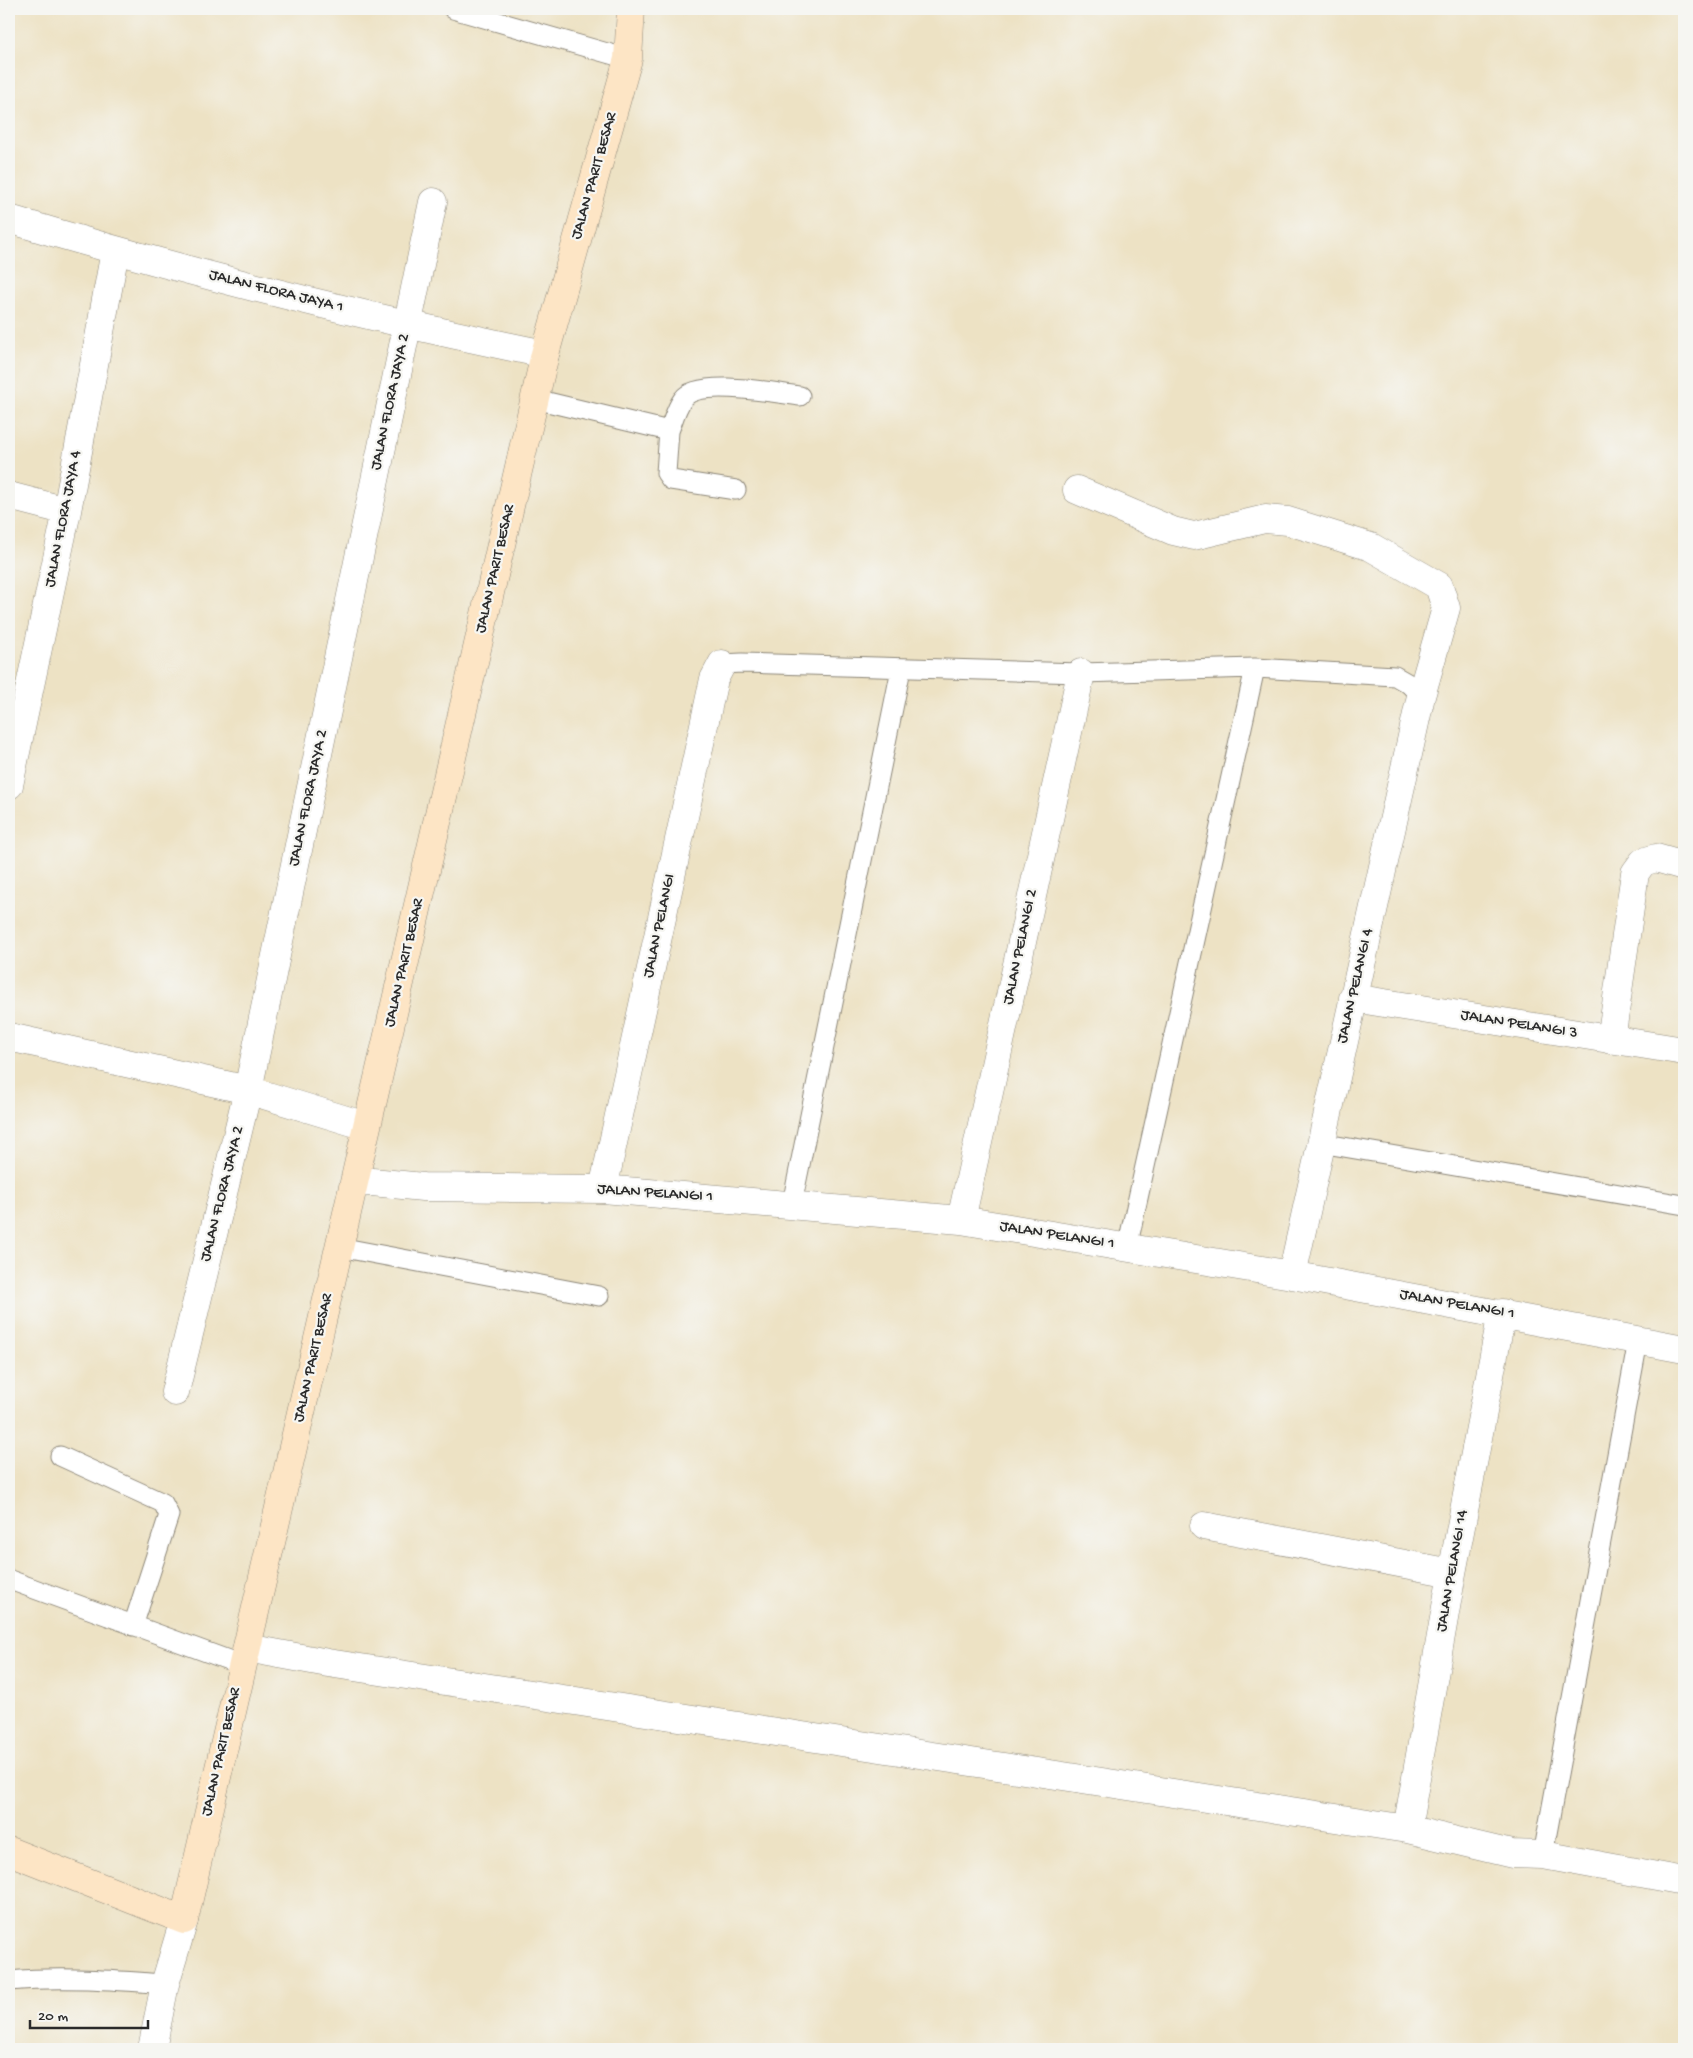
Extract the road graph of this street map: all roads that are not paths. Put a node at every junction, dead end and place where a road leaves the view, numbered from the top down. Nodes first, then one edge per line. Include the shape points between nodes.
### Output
1 (453, 9) edge
2 (631, 9) edge
3 (628, 59) junction
4 (433, 202) dead end
5 (9, 219) edge
6 (115, 251) junction
7 (407, 326) junction
8 (545, 354) junction
9 (800, 396) dead end
10 (535, 399) junction
11 (669, 431) junction
12 (736, 490) dead end
13 (1078, 490) dead end
14 (9, 496) edge
15 (66, 511) junction
16 (722, 664) joint
17 (1255, 668) junction
18 (901, 669) junction
19 (1081, 673) junction
20 (1421, 696) junction
21 (9, 785) edge
22 (1684, 866) edge
23 (1353, 998) junction
24 (9, 1037) edge
25 (1611, 1040) junction
26 (1684, 1051) edge
27 (248, 1090) junction
28 (366, 1126) junction
29 (1320, 1144) junction
30 (364, 1183) junction
31 (603, 1189) junction
32 (792, 1204) junction
33 (1684, 1205) edge
34 (961, 1220) junction
35 (339, 1247) junction
36 (1127, 1248) junction
37 (1292, 1275) junction
38 (599, 1296) dead end
39 (1502, 1313) junction
40 (1638, 1341) junction
41 (1684, 1349) edge
42 (175, 1392) dead end
43 (60, 1456) dead end
44 (1204, 1526) dead end
45 (1452, 1573) junction
46 (10, 1580) dead end
47 (133, 1626) junction
48 (244, 1656) junction
49 (1407, 1830) junction
50 (9, 1852) edge
51 (1543, 1855) junction
52 (1684, 1877) edge
53 (184, 1920) junction
54 (9, 1981) edge
55 (165, 1984) junction
56 (152, 2049) edge

1 - 3 lane
2 - 3 street, JALAN PARIT BESAR
3 - 8 street, JALAN PARIT BESAR
4 - 7 street, JALAN FLORA JAYA 2
5 - 6 street, JALAN FLORA JAYA 1
6 - 7 street, JALAN FLORA JAYA 1
6 - 15 street, JALAN FLORA JAYA 4
7 - 8 street, JALAN FLORA JAYA 1
7 - 27 street, JALAN FLORA JAYA 2
8 - 10 street, JALAN PARIT BESAR
9 - 11 lane via 714,387 695,391 683,398
10 - 11 lane
10 - 28 street, JALAN PARIT BESAR
11 - 12 lane via 666,473 671,480
13 - 20 street, JALAN PELANGI 4 via 1173,531 1194,536 1266,519 1288,520 1371,547 1439,586 1446,608
14 - 15 street
15 - 21 street, JALAN FLORA JAYA 4
16 - 18 lane via 742,662
16 - 31 street, JALAN PELANGI via 714,679
17 - 19 lane
17 - 20 lane via 1395,676
17 - 36 lane
18 - 19 lane
18 - 32 lane
19 - 34 street, JALAN PELANGI 2
20 - 23 street, JALAN PELANGI 4
22 - 25 street via 1656,858 1643,862 1635,873
23 - 25 street, JALAN PELANGI 3
23 - 29 street, JALAN PELANGI 4
24 - 27 street
25 - 26 street, JALAN PELANGI 3
27 - 28 street
27 - 42 street, JALAN FLORA JAYA 2
28 - 30 street, JALAN PARIT BESAR
29 - 33 lane
29 - 37 street, JALAN PELANGI 4
30 - 31 street, JALAN PELANGI 1 via 423,1188
30 - 35 street, JALAN PARIT BESAR
31 - 32 street, JALAN PELANGI 1
32 - 34 street, JALAN PELANGI 1
34 - 36 street, JALAN PELANGI 1
35 - 38 lane
35 - 48 street, JALAN PARIT BESAR
36 - 37 street, JALAN PELANGI 1
37 - 39 street, JALAN PELANGI 1
39 - 40 street, JALAN PELANGI 1
39 - 45 street, JALAN PELANGI 14
40 - 41 street, JALAN PELANGI 1
40 - 51 lane
43 - 47 lane via 163,1503 169,1514
44 - 45 street
45 - 49 street, JALAN PELANGI 14
46 - 47 lane
47 - 48 lane
48 - 49 street via 289,1655
48 - 53 street, JALAN PARIT BESAR
49 - 51 street via 1512,1854
50 - 53 street
51 - 52 street
53 - 55 street
54 - 55 lane via 92,1978
55 - 56 street

